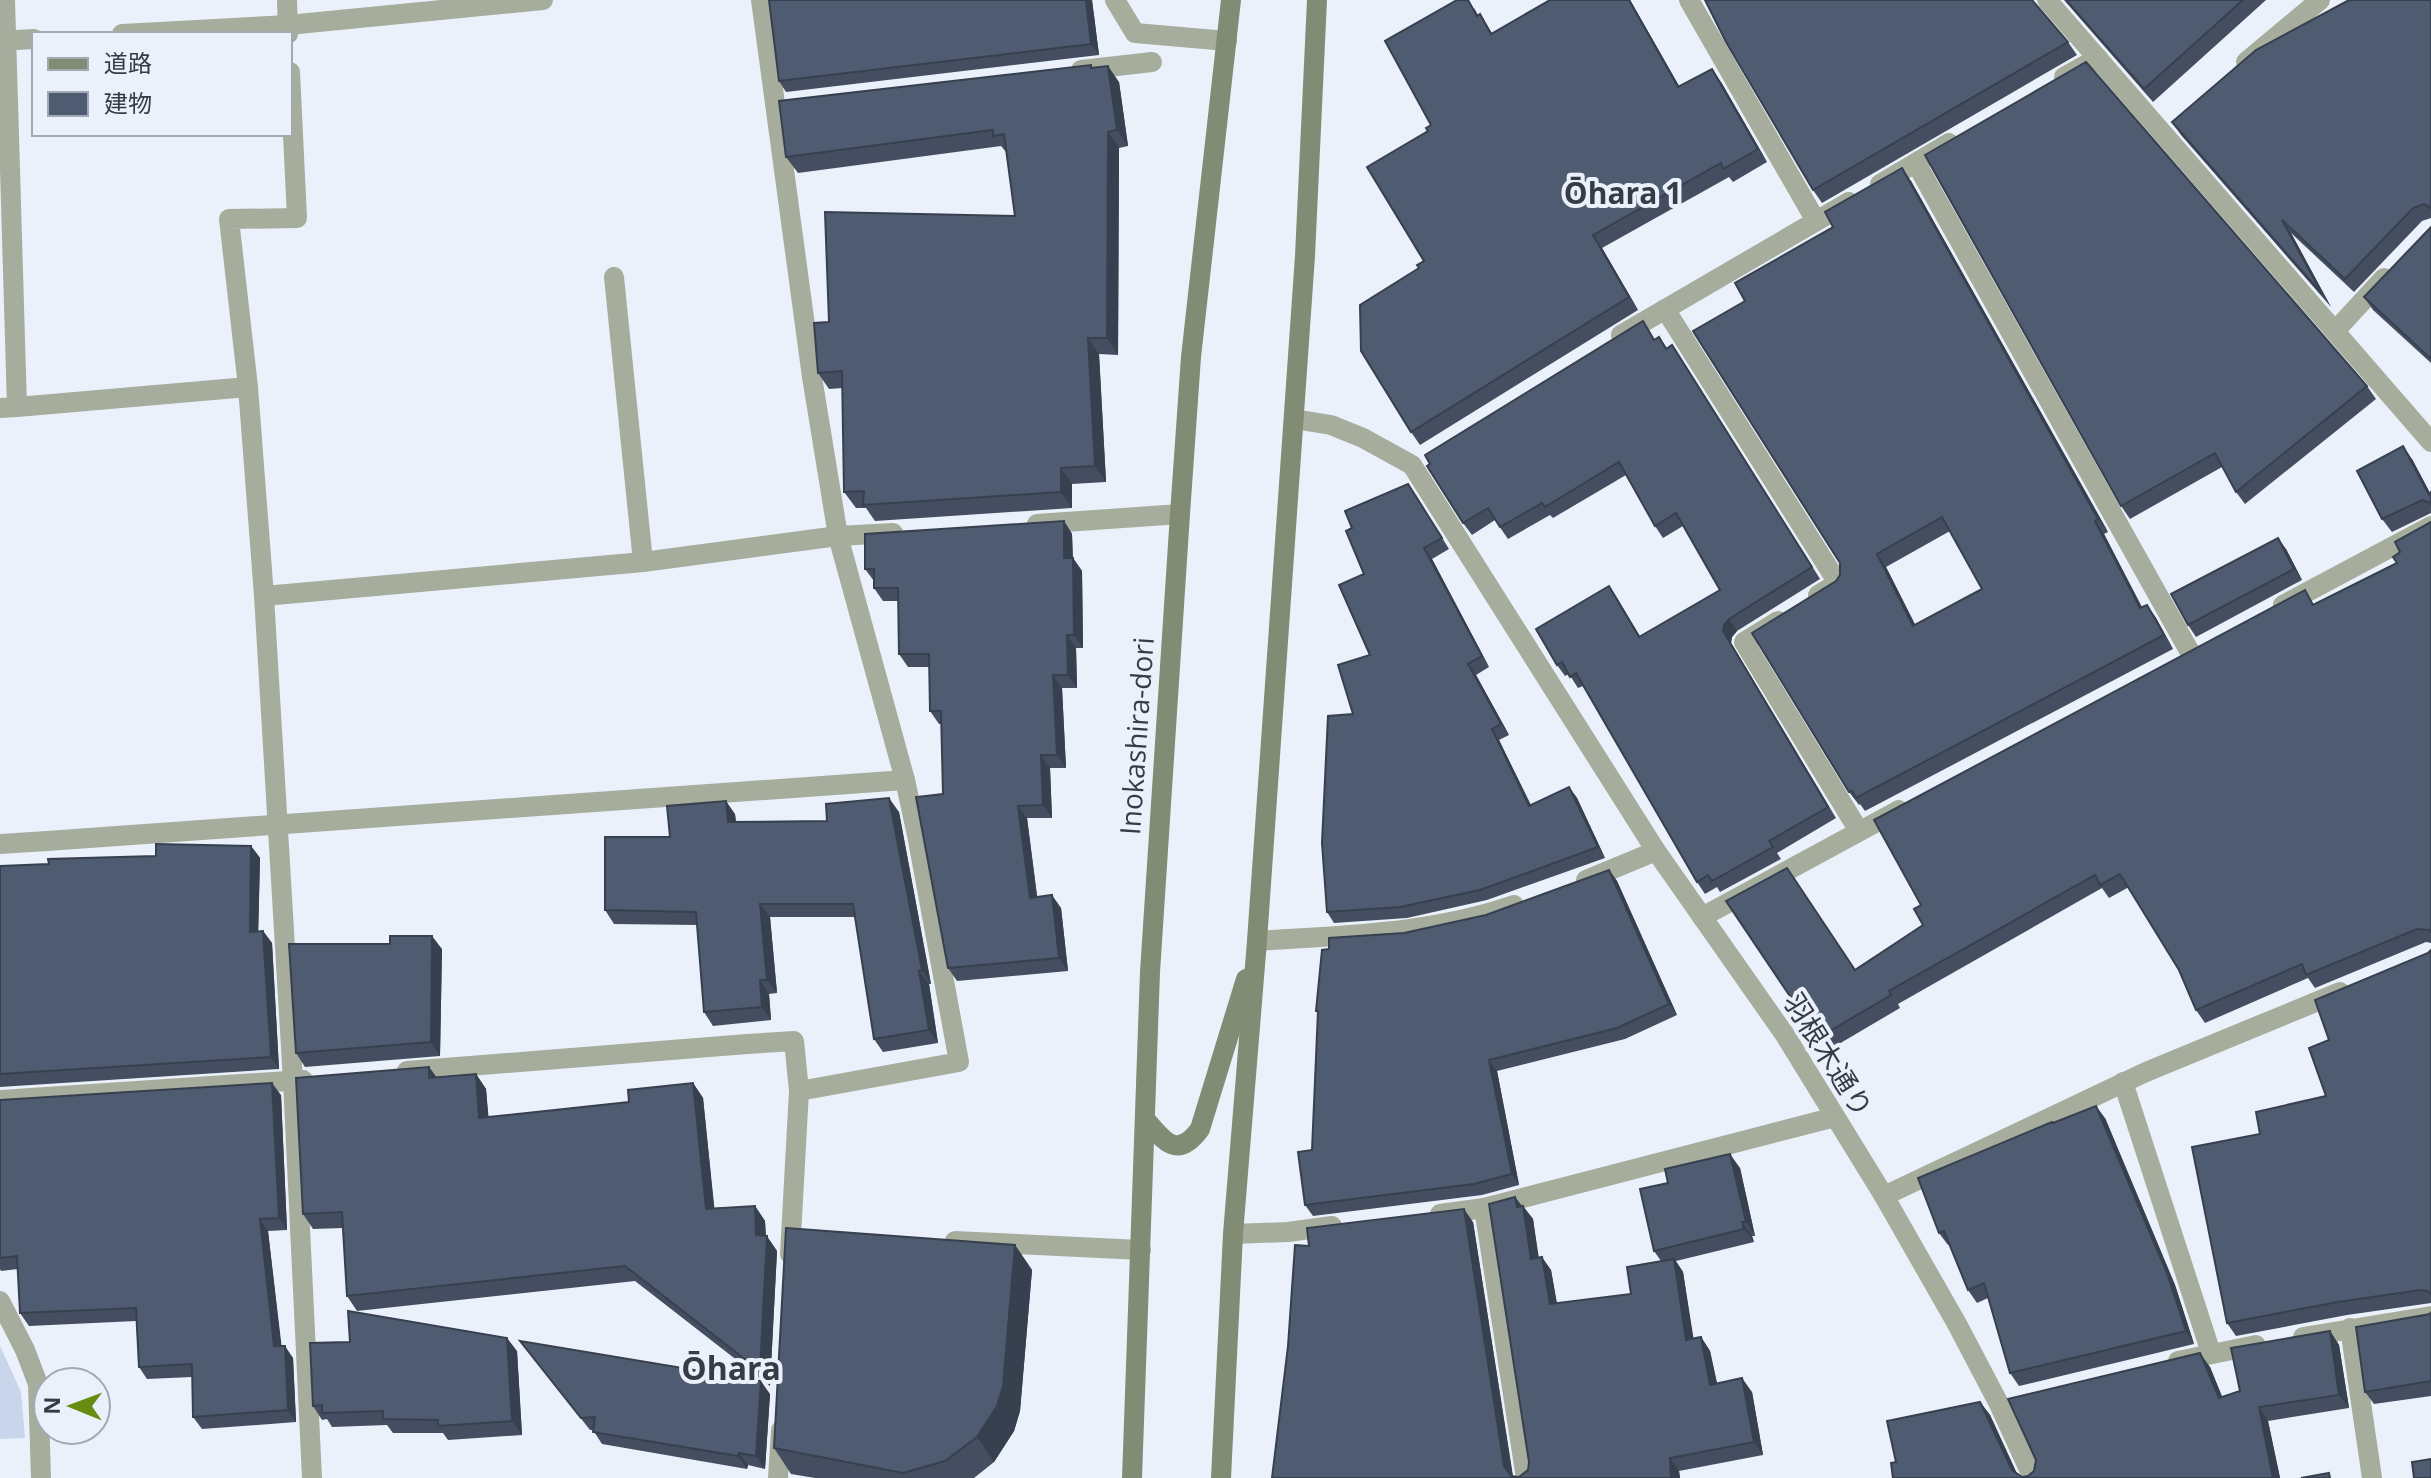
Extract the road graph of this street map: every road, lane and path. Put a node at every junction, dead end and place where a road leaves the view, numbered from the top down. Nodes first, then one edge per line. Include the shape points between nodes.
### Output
1 (5, 0) edge
2 (287, 0) edge
3 (543, 0) edge
4 (761, 0) edge
5 (1115, 0) edge
6 (1231, 0) edge
7 (1317, 0) edge
8 (1689, 0) edge
9 (2047, 0) edge
10 (2320, 0) edge
11 (288, 29) edge
12 (188, 32) edge
13 (32, 39) edge
14 (4, 40) edge
15 (1227, 41) junction
16 (2098, 58) junction
17 (1152, 62) dead end
18 (2236, 71) edge
19 (1058, 73) edge
20 (2053, 84) edge
21 (292, 114) edge
22 (1971, 131) edge
23 (1916, 163) junction
24 (1816, 221) junction
25 (2396, 266) edge
26 (614, 277) dead end
27 (1665, 309) junction
28 (2335, 331) junction
29 (1600, 348) edge
30 (248, 387) junction
31 (9, 408) edge
32 (1294, 419) junction
33 (2431, 442) edge
34 (1431, 452) edge
35 (1412, 465) junction
36 (1180, 514) junction
37 (1024, 524) edge
38 (2431, 526) edge
39 (916, 531) edge
40 (838, 536) junction
41 (643, 562) junction
42 (264, 596) junction
43 (2262, 616) edge
44 (2192, 654) edge
45 (905, 780) junction
46 (1914, 801) edge
47 (277, 826) junction
48 (1859, 831) junction
49 (0, 844) edge
50 (1656, 851) junction
51 (1562, 888) edge
52 (1534, 898) edge
53 (1702, 917) junction
54 (1257, 941) junction
55 (2358, 985) edge
56 (387, 1073) edge
57 (324, 1078) edge
58 (293, 1081) junction
59 (2123, 1082) junction
60 (799, 1091) junction
61 (0, 1100) edge
62 (1835, 1117) junction
63 (1146, 1120) junction
64 (1884, 1196) junction
65 (1484, 1208) junction
66 (1423, 1215) edge
67 (1348, 1224) edge
68 (1233, 1234) junction
69 (933, 1240) edge
70 (1141, 1250) junction
71 (788, 1279) edge
72 (0, 1301) edge
73 (2431, 1316) edge
74 (2350, 1328) junction
75 (2211, 1353) junction
76 (2153, 1367) edge
77 (2025, 1398) edge
78 (1999, 1404) junction
79 (781, 1417) edge
80 (41, 1478) edge
81 (312, 1478) edge
82 (778, 1478) edge
83 (1132, 1478) edge
84 (1221, 1478) edge
85 (1526, 1478) edge
86 (2033, 1478) edge
87 (2372, 1478) edge

1 - 14 street
2 - 11 street
3 - 11 street
4 - 40 street via 783,105 812,377
5 - 15 street via 1135,33
6 - 15 main road, Inokashira-dori
7 - 32 main road
8 - 24 street
9 - 16 street
10 - 18 street
11 - 12 street
13 - 14 street
14 - 31 street
15 - 36 main road, Inokashira-dori via 1191,357
16 - 20 street
16 - 28 street via 2170,126
17 - 19 street
21 - 30 street via 297,218 229,219
22 - 23 street
23 - 24 street
23 - 44 street
24 - 27 street
25 - 28 street
26 - 41 street
27 - 29 street
27 - 48 street via 1838,583 1744,642
28 - 33 street
30 - 31 street
30 - 42 street
32 - 35 street via 1331,425
32 - 54 main road
34 - 35 street
35 - 50 street, 羽根木通り
36 - 37 street
36 - 63 main road, Inokashira-dori via 1150,972
38 - 43 street
39 - 40 street
40 - 41 street
40 - 45 street
41 - 42 street
42 - 47 street
45 - 47 street
45 - 60 street via 959,1062
46 - 48 street
47 - 49 street
47 - 58 street
48 - 53 street
50 - 51 street
50 - 53 street, 羽根木通り
52 - 54 street via 1409,931
53 - 62 street, 羽根木通り
54 - 63 main road via 1200,1129 1190,1143 1179,1146 1167,1144
54 - 68 main road
55 - 59 street
56 - 60 street via 794,1041
57 - 58 street
58 - 61 street
58 - 81 street
59 - 64 street
59 - 75 street
60 - 71 street via 799,1233
62 - 64 street, 羽根木通り
62 - 65 street
63 - 70 main road, Inokashira-dori
64 - 78 street, 羽根木通り
65 - 66 street
65 - 85 street
67 - 68 street
68 - 84 main road
69 - 70 street
70 - 83 main road, Inokashira-dori
72 - 80 street via 38,1384
73 - 74 street
74 - 75 street
74 - 87 street
75 - 76 street
77 - 78 street
78 - 86 street, 羽根木通り
79 - 82 street

